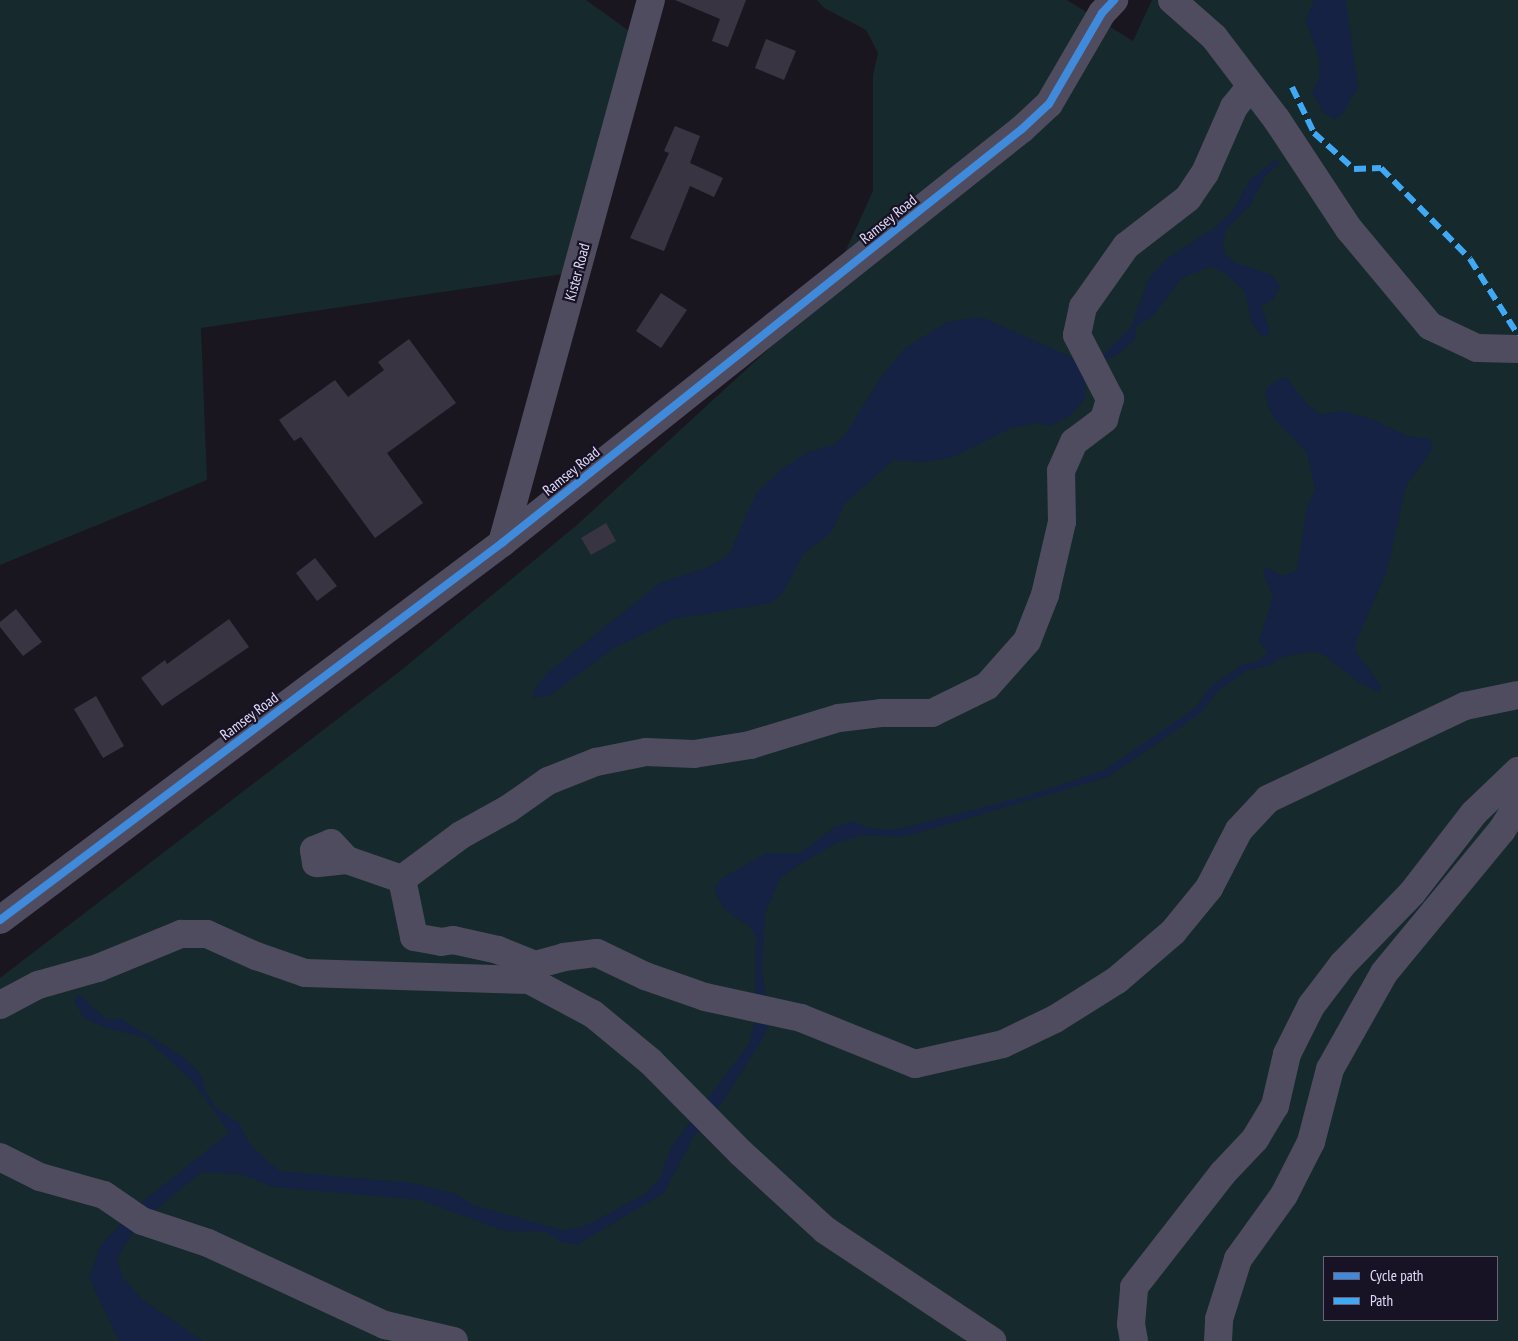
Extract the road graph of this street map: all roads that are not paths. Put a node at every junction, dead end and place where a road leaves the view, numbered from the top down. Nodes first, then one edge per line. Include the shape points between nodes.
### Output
1 (651, 0) edge
2 (1114, 0) edge
3 (1173, 1) edge
4 (1251, 86) junction
5 (1518, 349) edge
6 (502, 543) junction
7 (1518, 694) edge
8 (1518, 771) edge
9 (1518, 804) edge
10 (346, 860) dead end
11 (402, 879) junction
12 (0, 920) edge
13 (0, 1005) edge
14 (0, 1158) edge
15 (454, 1341) edge
16 (992, 1341) edge
17 (1134, 1341) edge
18 (1218, 1341) edge

1 - 6 street, Kister Road
2 - 6 street, Ramsey Road via 1102,13 1049,104 1022,129
3 - 4 street via 1214,37
4 - 5 street via 1349,229 1430,326 1477,348
4 - 11 street via 1234,107 1205,173 1188,198 1126,246 1083,307 1077,335 1110,399 1104,419 1074,442 1062,471 1062,522 1044,595 1027,641 987,686 932,713 881,713 839,718 750,745 694,754 646,752 596,762 548,781 508,809 461,835
6 - 12 street, Ramsey Road
7 - 11 street via 1464,706 1312,781 1268,799 1239,830 1209,888 1173,932 1117,980 1055,1019 1003,1044 915,1064 802,1018 705,997 645,976 597,953 564,957 535,966 498,950 453,940 441,942 414,937
8 - 17 street via 1474,813 1412,893 1343,964 1310,1006 1287,1054 1275,1106 1256,1139 1223,1173 1134,1287 1130,1324
9 - 18 street via 1502,830 1384,973 1330,1068 1312,1142 1284,1195 1238,1259 1219,1320
10 - 11 street
13 - 16 street via 38,985 98,968 181,934 207,934 305,973 529,980 593,1014 651,1062 741,1153 825,1230
14 - 15 street via 40,1177 104,1195 142,1220 208,1243 385,1326

